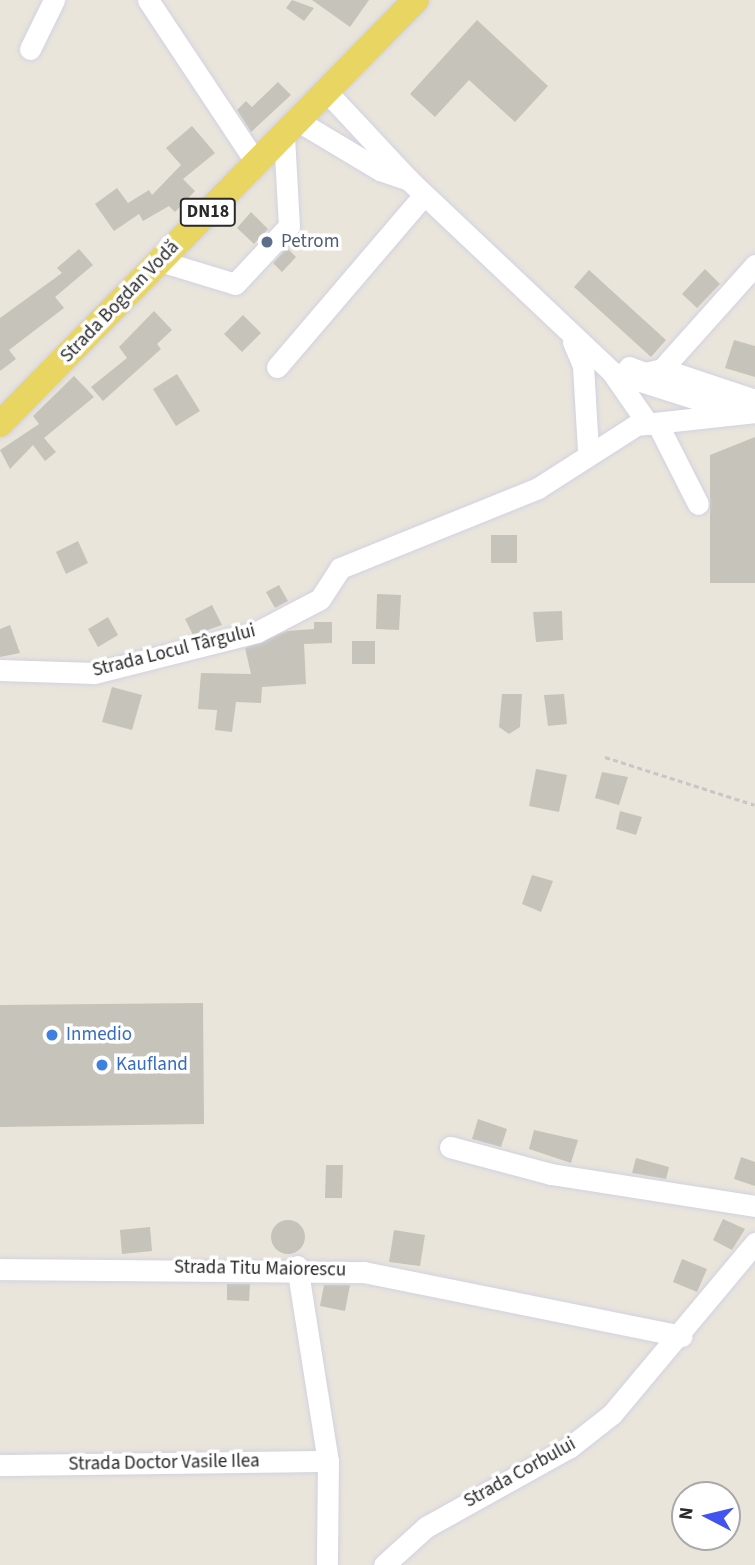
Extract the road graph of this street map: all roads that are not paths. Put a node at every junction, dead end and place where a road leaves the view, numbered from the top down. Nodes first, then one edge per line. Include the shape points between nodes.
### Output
1 (54, 0) edge
2 (148, 0) edge
3 (416, 0) edge
4 (30, 49) dead end
5 (326, 91) junction
6 (291, 128) junction
7 (257, 164) junction
8 (409, 180) junction
9 (425, 195) junction
10 (160, 261) junction
11 (755, 265) edge
12 (569, 333) junction
13 (277, 367) dead end
14 (612, 372) junction
15 (657, 378) junction
16 (755, 400) edge
17 (755, 411) edge
18 (0, 424) edge
19 (653, 425) junction
20 (588, 450) junction
21 (698, 504) dead end
22 (0, 670) edge
23 (450, 1147) dead end
24 (755, 1206) edge
25 (755, 1244) edge
26 (297, 1266) junction
27 (0, 1269) edge
28 (682, 1336) junction
29 (328, 1461) junction
30 (0, 1465) edge
31 (327, 1565) edge
32 (384, 1565) edge

1 - 4 street
2 - 7 street
3 - 5 main road, Strada Bogdan Vodă / DN18
5 - 6 main road, Strada Bogdan Vodă / DN18
5 - 8 street, Strada Locul Târgului
6 - 7 main road, Strada Bogdan Vodă / DN18
6 - 8 street, Strada Locul Târgului
6 - 10 street via 289,226 235,284
7 - 10 main road, Strada Bogdan Vodă / DN18
8 - 9 street, Strada Locul Târgului
9 - 12 street, Strada Locul Târgului
9 - 13 street
10 - 18 main road, Strada Bogdan Vodă / DN18
11 - 15 street
12 - 14 street, Strada Locul Târgului
12 - 15 street, Strada Locul Târgului
12 - 20 street, Strada Locul Târgului via 583,366
14 - 15 street, Strada Locul Târgului
14 - 19 street, Strada Locul Târgului
15 - 16 street, Strada Locul Târgului via 686,380
15 - 17 street, Strada Locul Târgului via 717,409
17 - 19 street, Strada Locul Târgului
19 - 20 street, Strada Locul Târgului
19 - 21 street
20 - 22 street, Strada Locul Târgului via 538,488 340,568 320,599 257,632 94,673
23 - 24 street via 551,1174
25 - 28 street, Strada Corbului
26 - 27 street, Strada Titu Maiorescu
26 - 28 street, Strada Titu Maiorescu via 364,1272
26 - 29 street
28 - 32 street, Strada Corbului via 612,1415 570,1447 426,1527
29 - 30 street, Strada Doctor Vasile Ilea
29 - 31 street

